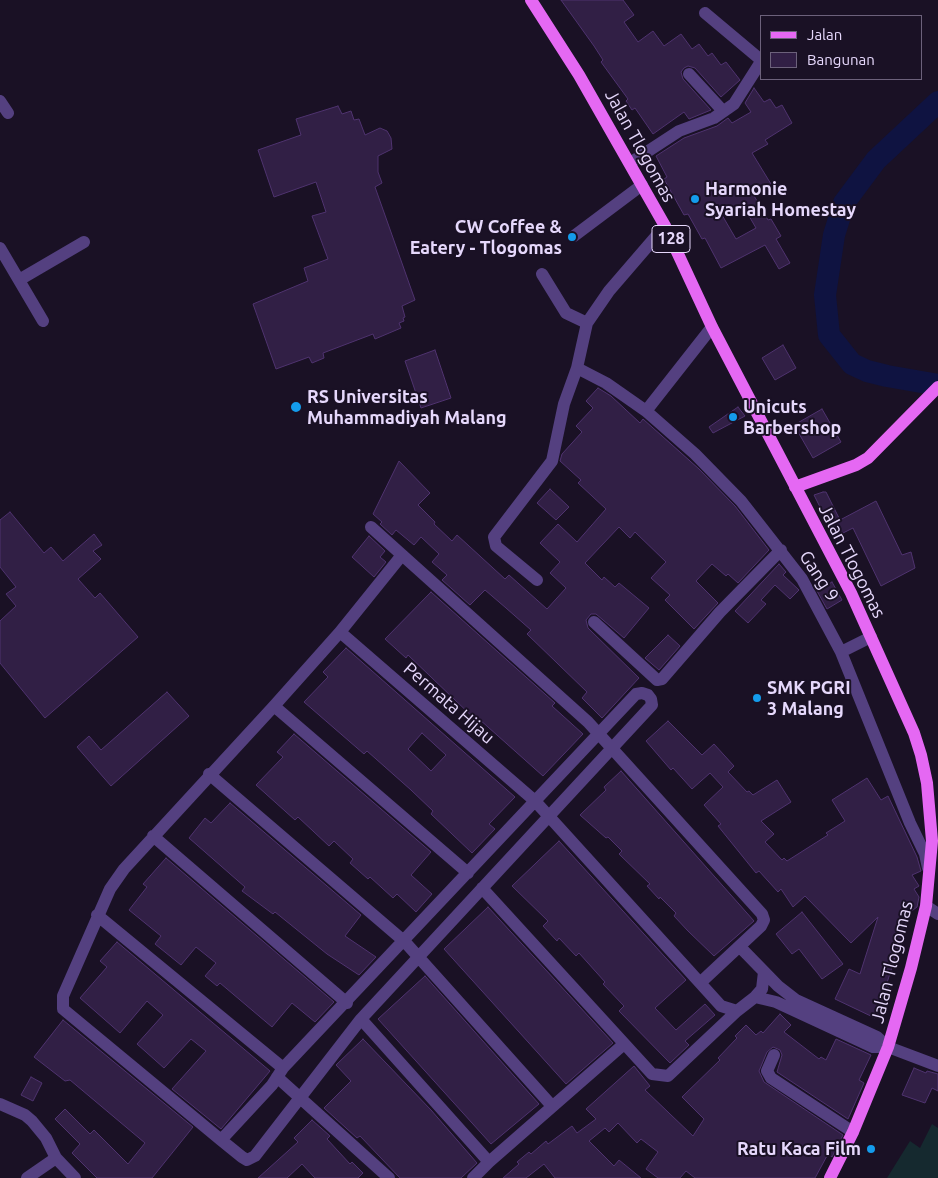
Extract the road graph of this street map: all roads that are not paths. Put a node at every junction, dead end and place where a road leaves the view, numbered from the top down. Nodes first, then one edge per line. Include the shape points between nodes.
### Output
1 (531, 0) edge
2 (705, 14) dead end
3 (760, 59) edge
4 (760, 62) edge
5 (689, 74) dead end
6 (0, 101) edge
7 (723, 111) junction
8 (8, 113) dead end
9 (630, 163) junction
10 (642, 185) junction
11 (665, 226) junction
12 (574, 236) dead end
13 (84, 242) dead end
14 (0, 248) edge
15 (542, 274) dead end
16 (19, 280) junction
17 (43, 321) dead end
18 (587, 323) junction
19 (712, 327) junction
20 (577, 368) junction
21 (938, 387) edge
22 (646, 411) junction
23 (795, 487) junction
24 (371, 527) dead end
25 (781, 550) junction
26 (402, 554) junction
27 (536, 580) dead end
28 (594, 622) dead end
29 (340, 632) junction
30 (871, 637) junction
31 (841, 652) junction
32 (274, 706) junction
33 (599, 734) junction
34 (613, 748) junction
35 (209, 774) junction
36 (535, 801) junction
37 (548, 815) junction
38 (154, 836) junction
39 (468, 873) junction
40 (930, 876) junction
41 (482, 888) junction
42 (926, 906) junction
43 (938, 914) edge
44 (97, 915) junction
45 (405, 942) junction
46 (740, 947) junction
47 (419, 956) junction
48 (764, 972) junction
49 (700, 983) junction
50 (755, 997) junction
51 (347, 1003) junction
52 (794, 1005) junction
53 (721, 1006) junction
54 (737, 1011) junction
55 (361, 1019) junction
56 (721, 1025) junction
57 (624, 1044) junction
58 (888, 1047) junction
59 (774, 1055) dead end
60 (938, 1066) edge
61 (280, 1073) junction
62 (301, 1099) junction
63 (0, 1104) edge
64 (552, 1106) junction
65 (853, 1132) junction
66 (221, 1140) junction
67 (56, 1158) junction
68 (489, 1162) junction
69 (27, 1178) edge
70 (75, 1178) edge
71 (389, 1178) edge
72 (474, 1178) edge
73 (830, 1178) edge

1 - 9 main road, Jalan Tlogomas / 128
2 - 3 street
4 - 7 street via 734,104
5 - 7 street
6 - 8 street
7 - 9 street via 679,132
9 - 10 main road, Jalan Tlogomas / 128
10 - 11 main road, Jalan Tlogomas / 128
10 - 12 street
11 - 18 street via 609,291
11 - 19 main road, Jalan Tlogomas / 128
13 - 16 street
14 - 16 street
15 - 18 street via 566,312
16 - 17 street
18 - 20 street
19 - 22 street
19 - 23 main road, Jalan Tlogomas / 128
20 - 22 street, Gang 9 via 606,383
20 - 27 street via 564,404 552,461 494,538 496,546
21 - 23 main road via 874,454 856,465
22 - 25 street, Gang 9 via 720,478
23 - 30 main road, Jalan Tlogomas / 128
24 - 26 street
25 - 28 street via 720,612 662,679 657,680
25 - 31 street, Gang 9 via 817,604
26 - 29 street
26 - 33 street
29 - 32 street
29 - 36 street, Permata Hijau
30 - 31 street
30 - 40 main road, Jalan Tlogomas / 128 via 921,755 930,811
31 - 40 street, Gang 9 via 925,854
32 - 35 street
32 - 39 street
33 - 34 street
33 - 34 street via 636,694 648,696 652,702 650,709
33 - 36 street
34 - 37 street
34 - 46 street via 762,914 761,926
35 - 38 street
35 - 45 street
36 - 37 street, Permata Hijau
36 - 39 street
37 - 41 street
37 - 49 street, Permata Hijau
38 - 44 street via 110,889
38 - 51 street
39 - 45 street
40 - 42 main road, Jalan Tlogomas / 128
41 - 47 street
41 - 57 street
42 - 43 street
42 - 58 main road, Jalan Tlogomas / 128
44 - 61 street
44 - 66 street via 63,996 63,1009
45 - 47 street
45 - 51 street
46 - 48 street
46 - 49 street
47 - 55 street
47 - 64 street
48 - 50 street via 762,989
48 - 52 street
49 - 53 street, Permata Hijau
50 - 52 street
50 - 54 street
51 - 61 street
52 - 58 street via 877,1037
53 - 54 street
53 - 56 street
54 - 56 street
55 - 62 street
55 - 68 street
56 - 57 street via 668,1076 652,1074
57 - 64 street
58 - 60 street
58 - 65 main road, Jalan Tlogomas / 128
59 - 65 street via 767,1071 771,1078
61 - 62 street
61 - 66 street
62 - 66 street via 252,1158 242,1157
62 - 71 street
63 - 67 street via 32,1121
64 - 68 street
65 - 73 main road, Jalan Tlogomas / 128
67 - 69 street
67 - 70 street
68 - 72 street

